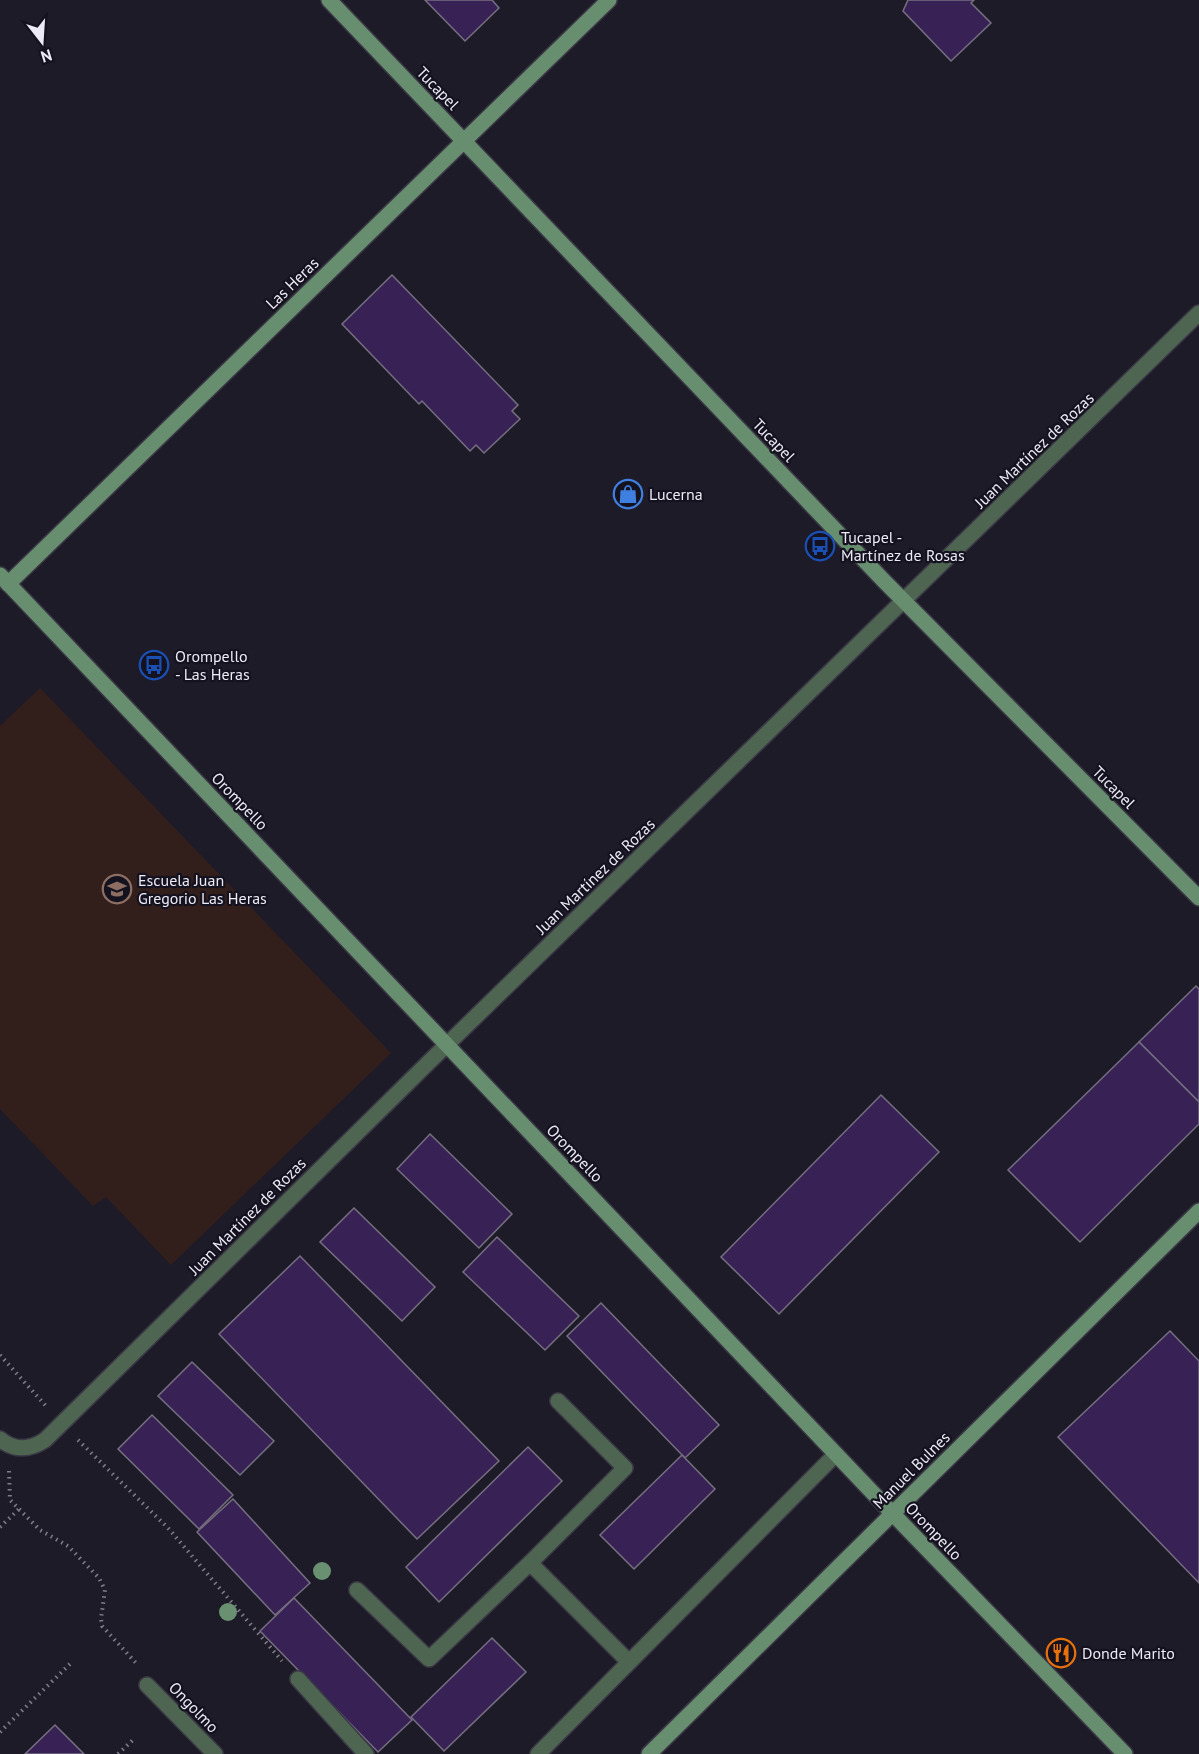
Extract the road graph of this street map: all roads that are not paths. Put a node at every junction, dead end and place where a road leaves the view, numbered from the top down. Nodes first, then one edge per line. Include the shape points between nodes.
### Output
1 (329, 0) edge
2 (609, 0) edge
3 (463, 140) junction
4 (1199, 313) edge
5 (3, 583) edge
6 (904, 602) junction
7 (1199, 898) edge
8 (447, 1045) junction
9 (1199, 1211) edge
10 (558, 1401) dead end
11 (4, 1443) edge
12 (836, 1454) junction
13 (892, 1514) junction
14 (530, 1563) junction
15 (357, 1590) dead end
16 (629, 1662) junction
17 (298, 1679) road end
18 (147, 1685) road end
19 (215, 1754) edge
20 (366, 1754) edge
21 (538, 1754) edge
22 (649, 1754) edge
23 (1125, 1754) edge

1 - 3 street, Tucapel
2 - 3 street, Las Heras
3 - 5 street, Las Heras
3 - 6 street, Tucapel
4 - 6 street, Juan Martínez de Rozas
5 - 8 street, Orompello
6 - 7 street, Tucapel
6 - 8 street, Juan Martínez de Rozas
8 - 11 street, Juan Martínez de Rozas via 37,1446
8 - 12 street, Orompello
9 - 13 street, Manuel Bulnes
10 - 14 street via 625,1468
12 - 13 street, Orompello
12 - 16 street
13 - 22 street, Manuel Bulnes
13 - 23 street, Orompello
14 - 15 street via 429,1659
14 - 16 street
16 - 21 street
17 - 20 street
18 - 19 street, Ongolmo

